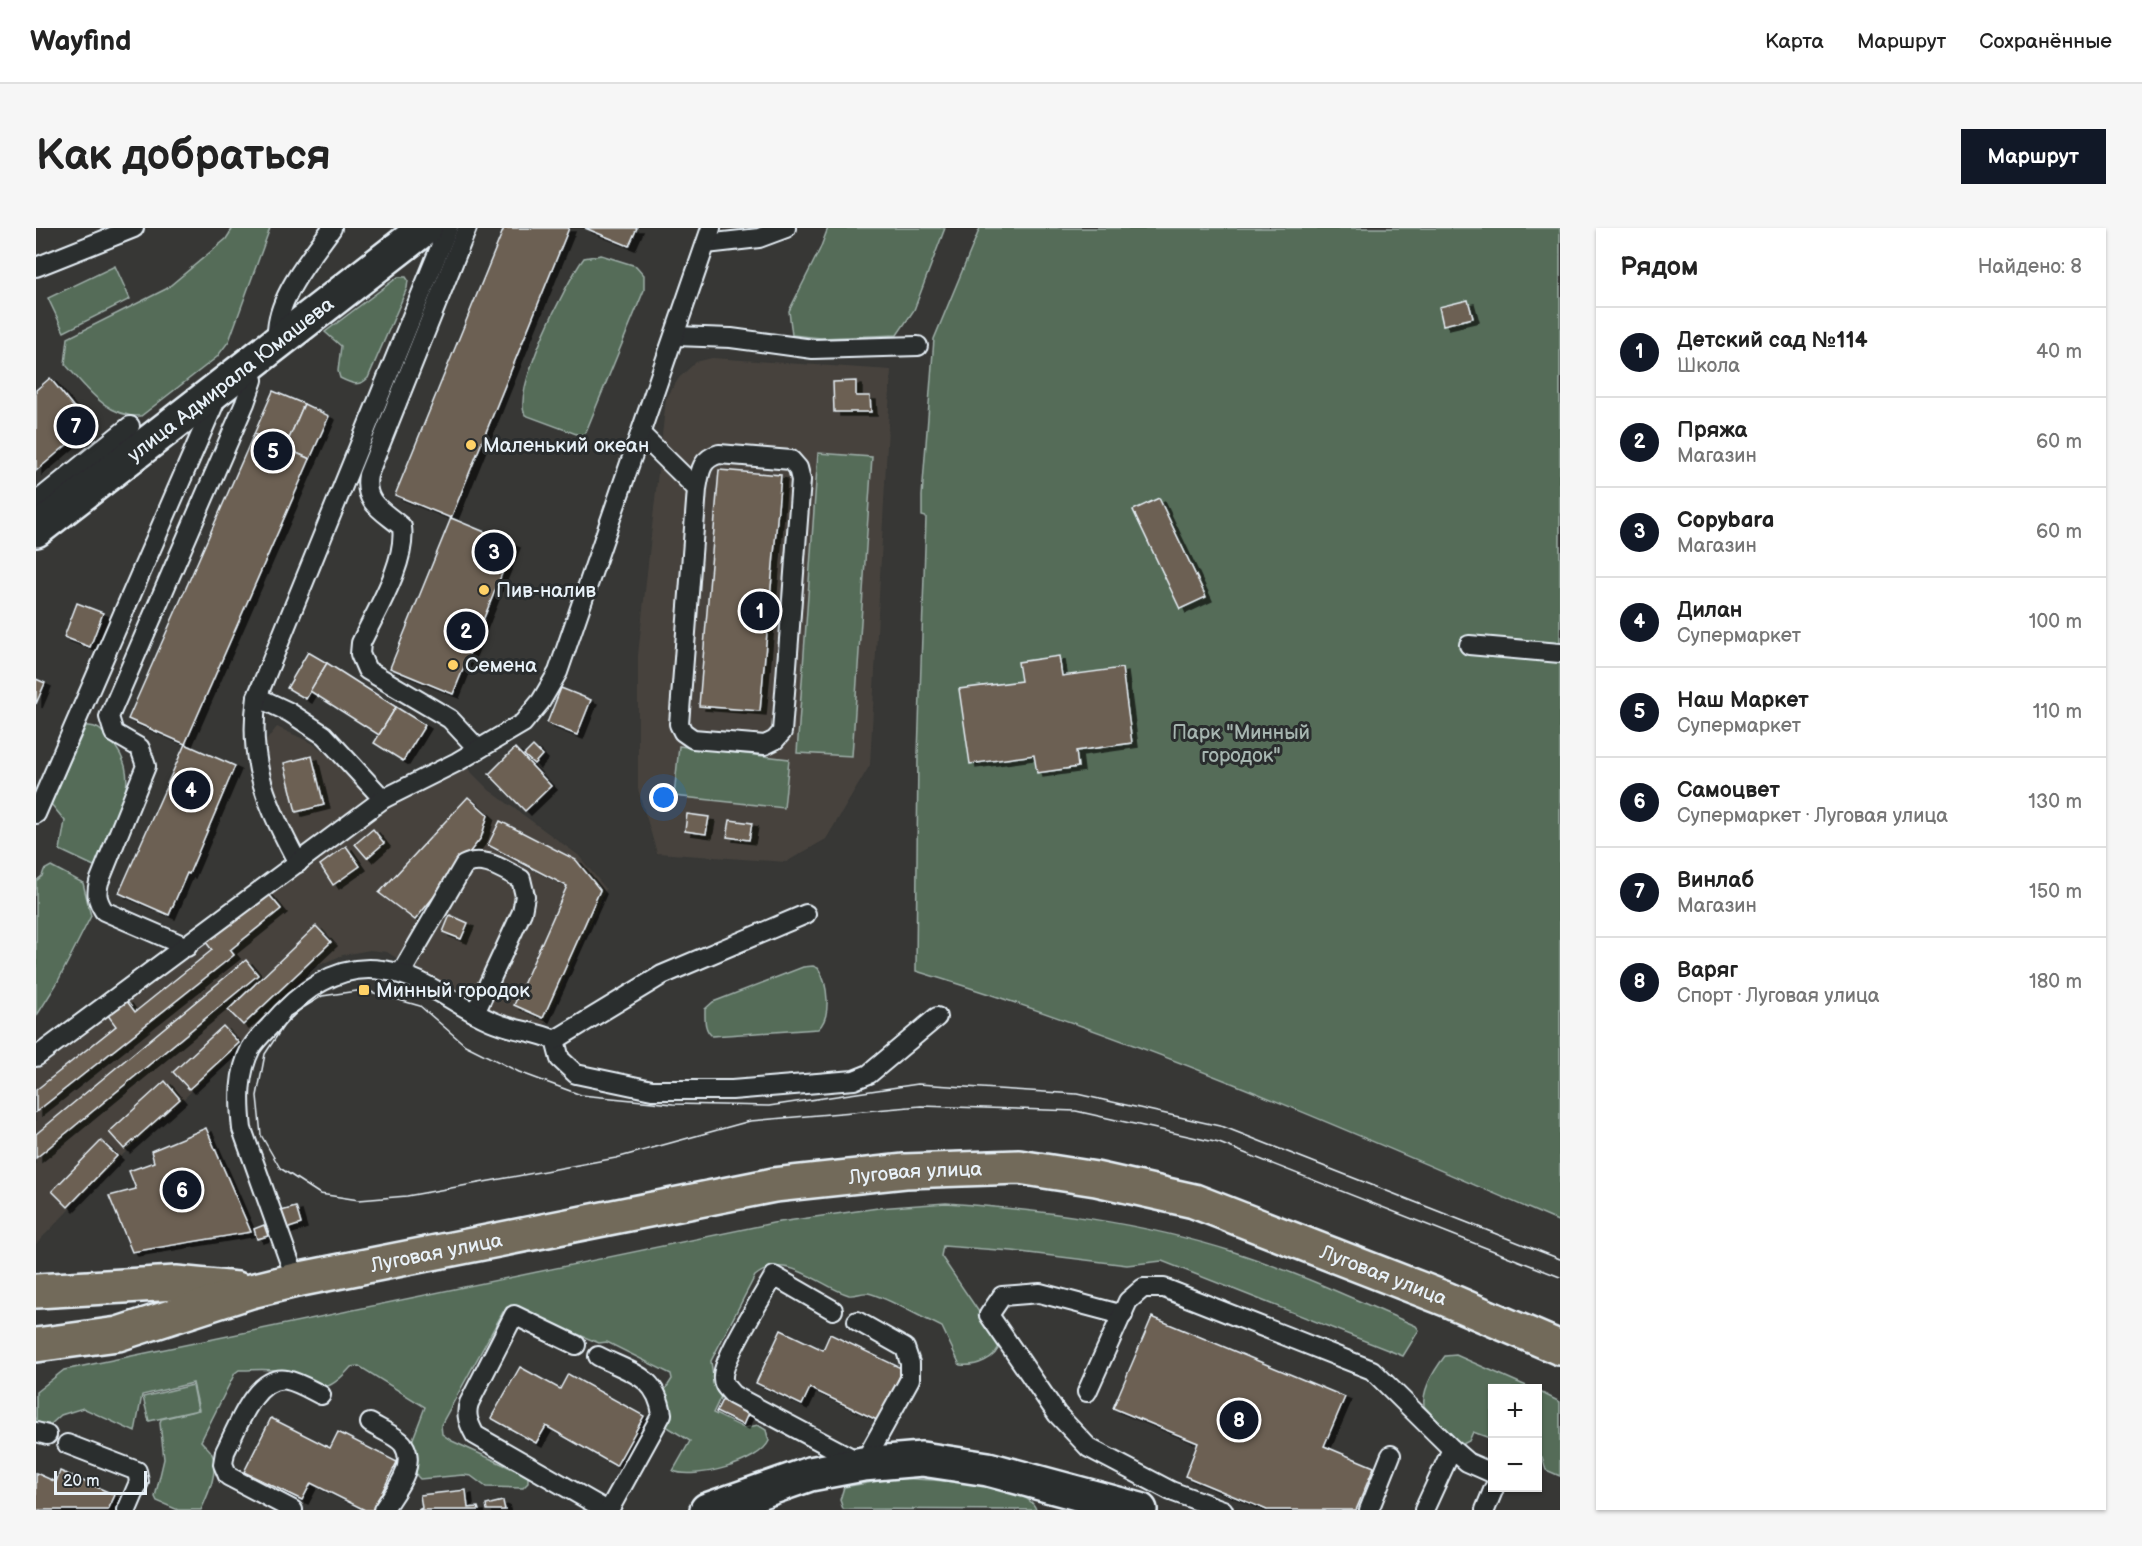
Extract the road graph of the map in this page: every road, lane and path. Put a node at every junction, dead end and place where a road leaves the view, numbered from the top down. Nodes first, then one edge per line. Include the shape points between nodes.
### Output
1 (134, 228) edge
2 (332, 228) edge
3 (425, 228) edge
4 (448, 228) edge
5 (467, 228) edge
6 (786, 228) edge
7 (709, 236) edge
8 (36, 267) edge
9 (675, 336) junction
10 (278, 342) junction
11 (918, 346) dead end
12 (235, 375) junction
13 (130, 426) dead end
14 (642, 435) junction
15 (697, 489) junction
16 (36, 502) edge
17 (36, 530) edge
18 (1469, 645) dead end
19 (1560, 653) edge
20 (257, 697) junction
21 (478, 749) junction
22 (383, 799) junction
23 (36, 814) edge
24 (298, 863) junction
25 (806, 914) dead end
26 (187, 947) junction
27 (401, 973) junction
28 (475, 1013) junction
29 (937, 1017) dead end
30 (555, 1040) junction
31 (36, 1057) edge
32 (296, 1280) junction
33 (36, 1291) edge
34 (251, 1291) junction
35 (833, 1310) dead end
36 (1123, 1315) junction
37 (857, 1322) dead end
38 (36, 1345) edge
39 (576, 1345) dead end
40 (1560, 1348) edge
41 (598, 1356) dead end
42 (1087, 1392) dead end
43 (321, 1395) dead end
44 (370, 1423) dead end
45 (67, 1444) dead end
46 (1452, 1449) junction
47 (1391, 1455) dead end
48 (863, 1464) junction
49 (1488, 1471) edge
50 (1492, 1492) edge
51 (127, 1510) edge
52 (293, 1510) edge
53 (383, 1510) edge
54 (607, 1510) edge
55 (707, 1510) edge
56 (1140, 1510) edge
57 (1223, 1510) edge
58 (1369, 1510) edge
59 (1424, 1510) edge
60 (1485, 1510) edge

1 - 8 lane
2 - 10 lane via 294,280 276,332
3 - 10 street, улица Адмирала Юмашева
4 - 20 lane
5 - 21 lane via 368,475 365,489 369,499 402,527 403,537 395,568 361,643 360,654 367,670 450,719
6 - 7 lane via 759,238
7 - 9 lane
9 - 11 lane via 731,338 813,349
9 - 14 lane
10 - 12 street, улица Адмирала Юмашева
12 - 17 street, улица Адмирала Юмашева
12 - 23 lane
12 - 26 lane via 253,380 246,403 109,717 114,733 140,748 146,766 99,882 99,903 104,911
13 - 16 lane
14 - 15 lane
14 - 21 lane via 558,672 523,723
15 - 15 lane via 703,464 708,457 719,454 791,460 798,468 801,480 782,732 765,745 693,739 679,724
18 - 19 lane
20 - 22 lane via 324,735
20 - 24 lane via 254,753 262,786 274,819
21 - 22 lane
22 - 24 lane
24 - 26 lane
25 - 30 lane via 662,975
26 - 31 lane
27 - 28 lane
27 - 28 lane via 464,865 487,862 521,879 525,896 522,912
27 - 32 lane via 348,970 321,982 291,1001 252,1047 246,1063 239,1103 242,1128
28 - 30 lane via 503,1026
29 - 30 lane via 869,1074 854,1080 732,1090 652,1090 593,1079 576,1074 565,1065
32 - 34 main road, Луговая улица
32 - 40 main road, Луговая улица via 774,1185 905,1171 1019,1167 1194,1201
33 - 34 main road, Луговая улица via 176,1283
34 - 38 main road, Луговая улица via 118,1334
35 - 48 lane via 774,1276 722,1374 724,1386 733,1395
36 - 42 lane
36 - 46 lane via 1128,1301 1143,1288 1164,1288 1372,1370
36 - 57 lane via 1040,1293 1002,1296 989,1315 1057,1414 1089,1448 1172,1491
37 - 48 lane via 905,1348 910,1363 910,1379
39 - 54 lane via 514,1315 469,1403 468,1423 475,1435
41 - 54 lane via 651,1383 662,1414
43 - 52 lane via 286,1380 270,1381 259,1388 225,1452 223,1464 228,1476
44 - 53 lane via 403,1443 406,1453 405,1474
45 - 51 lane via 137,1471 139,1482
46 - 49 lane via 1467,1462
46 - 59 lane
47 - 58 lane
48 - 55 street via 810,1474
48 - 56 street via 922,1459 988,1469
50 - 60 lane

